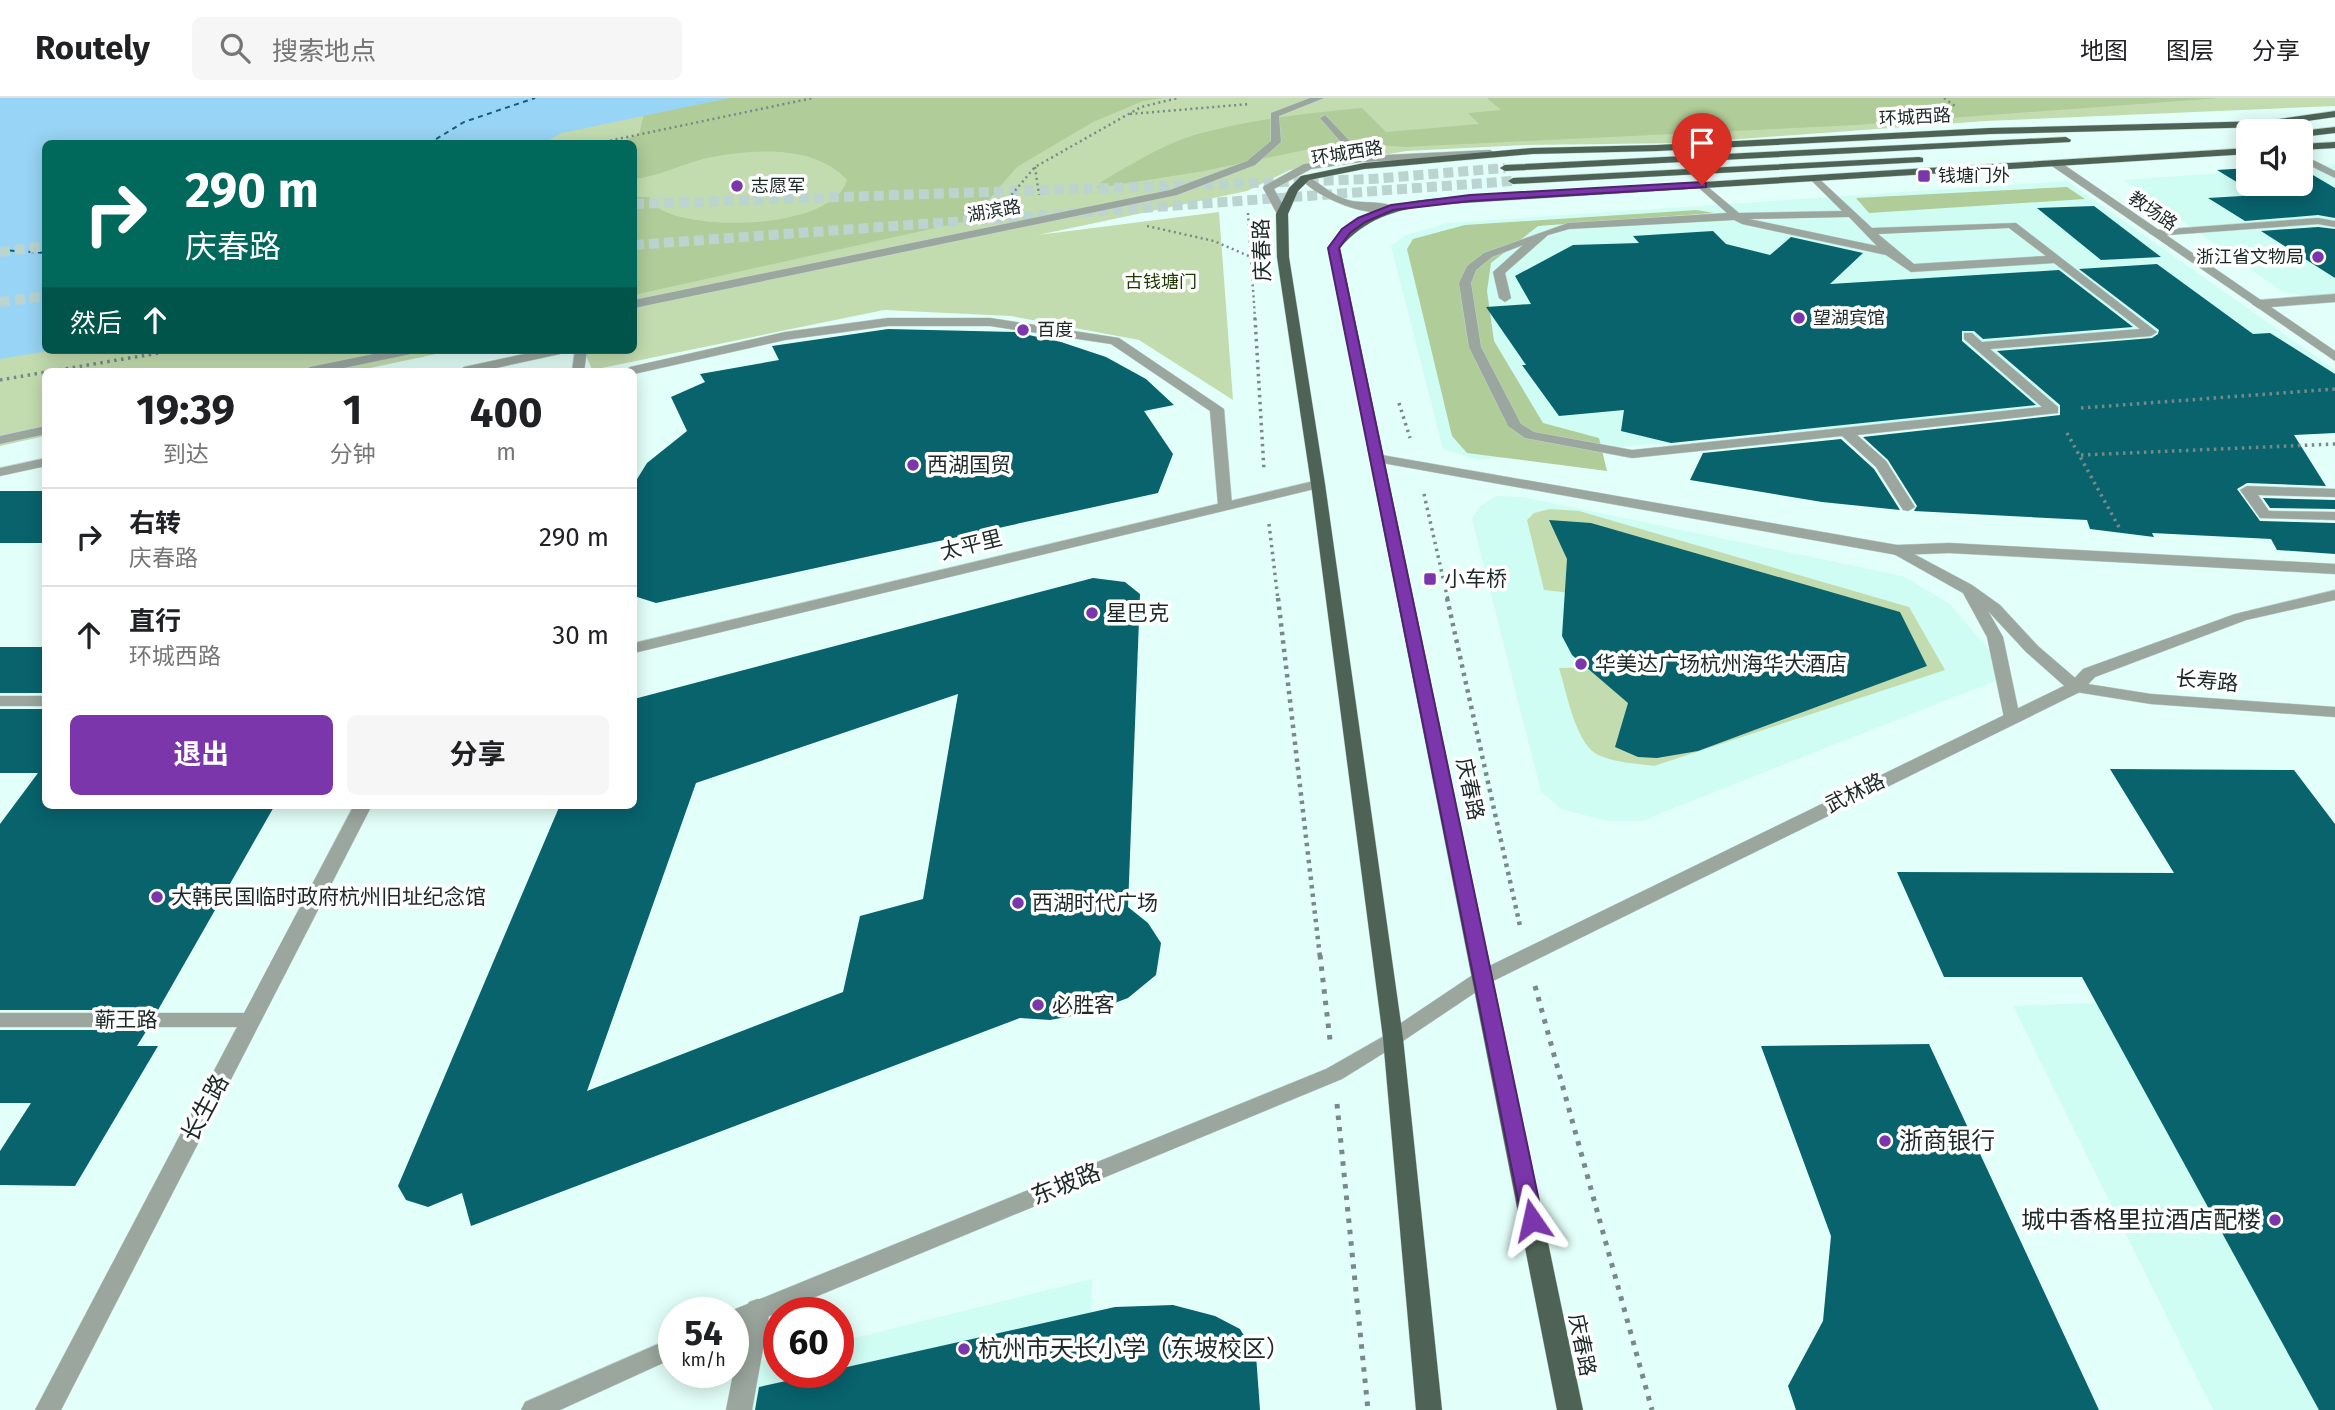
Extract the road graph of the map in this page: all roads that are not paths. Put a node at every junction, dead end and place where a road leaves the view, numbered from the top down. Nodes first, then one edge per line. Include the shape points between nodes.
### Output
1 (1319, 98) edge
2 (2335, 114) edge
3 (1325, 118) dead end
4 (2300, 119) edge
5 (2236, 125) edge
6 (2236, 126) edge
7 (2335, 130) edge
8 (2313, 133) edge
9 (2236, 140) edge
10 (2335, 145) edge
11 (2313, 146) edge
12 (1532, 151) junction
13 (2236, 152) edge
14 (1361, 159) junction
15 (2313, 163) edge
16 (2056, 164) junction
17 (1504, 168) tunnel mouth
18 (2335, 175) edge
19 (1305, 178) junction
20 (1815, 178) junction
21 (1513, 181) tunnel mouth
22 (1702, 185) junction
23 (1391, 208) junction
24 (1282, 214) junction
25 (1851, 214) junction
26 (1737, 216) junction
27 (2335, 223) edge
28 (1869, 231) junction
29 (1544, 233) junction
30 (2155, 233) junction
31 (1890, 252) junction
32 (2057, 259) junction
33 (1505, 298) dead end
34 (2335, 298) edge
35 (637, 303) edge
36 (2258, 304) junction
37 (1968, 337) dead end
38 (1979, 346) junction
39 (392, 354) edge
40 (542, 354) edge
41 (2335, 356) edge
42 (324, 368) edge
43 (478, 368) edge
44 (637, 369) edge
45 (42, 431) edge
46 (1846, 432) junction
47 (0, 440) edge
48 (1376, 458) junction
49 (42, 463) edge
50 (0, 472) edge
51 (1318, 484) junction
52 (2335, 493) edge
53 (1225, 505) junction
54 (1908, 507) dead end
55 (2335, 516) edge
56 (1897, 550) junction
57 (2335, 569) edge
58 (1967, 588) junction
59 (2335, 595) edge
60 (637, 647) edge
61 (2077, 687) junction
62 (0, 701) edge
63 (42, 701) edge
64 (2335, 712) edge
65 (2011, 718) junction
66 (361, 809) edge
67 (1484, 976) junction
68 (0, 1020) edge
69 (251, 1020) junction
70 (1394, 1038) junction
71 (758, 1309) junction
72 (749, 1313) edge
73 (658, 1354) edge
74 (48, 1410) edge
75 (534, 1410) edge
76 (740, 1410) edge
77 (1429, 1410) edge
78 (1570, 1410) edge

1 - 35 street, 湖滨路 via 1274,115 1276,142 1251,163 1174,193
2 - 4 main road, 环城西路
3 - 14 street
5 - 12 main road, 环城西路
6 - 17 main road, 环城西路 via 2079,139
7 - 8 main road
9 - 21 main road
10 - 11 main road
12 - 14 street
12 - 19 main road, 环城西路 via 1364,166
13 - 16 main road, 环城西路
14 - 24 street via 1308,166 1268,188
15 - 18 street
16 - 20 main road, 环城西路
16 - 30 street, 教场路
19 - 23 street, 环城西路 via 1313,189 1337,199 1362,207
19 - 24 main road, 庆春路 via 1293,190
20 - 22 main road, 环城西路
20 - 25 street
22 - 23 main road, 环城西路 via 1470,198
22 - 26 street
23 - 48 main road, 庆春路 via 1354,226 1334,248
24 - 51 main road, 庆春路 via 1283,257
25 - 26 street
25 - 28 street
26 - 29 street via 1568,226
26 - 31 street via 1742,221
27 - 30 street
28 - 31 street
28 - 32 street via 2012,225
29 - 33 street via 1499,272
29 - 46 street via 1488,255 1471,268 1465,283 1475,347 1515,426 1530,435 1632,454
30 - 36 street, 教场路
31 - 32 street via 1911,268
32 - 38 street via 2151,332
34 - 36 street
36 - 41 street, 教场路
37 - 38 street
38 - 46 street via 2053,410
39 - 42 street
40 - 43 street
44 - 53 street via 785,336 888,321 990,322 1115,341 1217,409
45 - 47 street
46 - 54 street via 1881,464
48 - 56 street
48 - 67 main road, 庆春路
49 - 50 street
51 - 53 street, 太平里
51 - 70 main road, 庆春路
52 - 55 street via 2247,490 2265,514
53 - 60 street, 太平里
56 - 57 street via 1949,548
56 - 58 street
58 - 61 street
58 - 65 street via 1996,637
59 - 61 street, 武林路 via 2222,621 2089,673
61 - 64 street, 长寿路 via 2151,699
61 - 65 street, 武林路
62 - 63 street
65 - 67 street, 武林路
66 - 69 street, 长生路
67 - 70 street, 武林路
67 - 78 main road, 庆春路
68 - 69 street, 蕲王路
69 - 74 street, 长生路
70 - 71 street, 东坡路 via 1334,1074
70 - 77 main road, 庆春路
71 - 72 street, 东坡路
71 - 76 street
73 - 75 street

